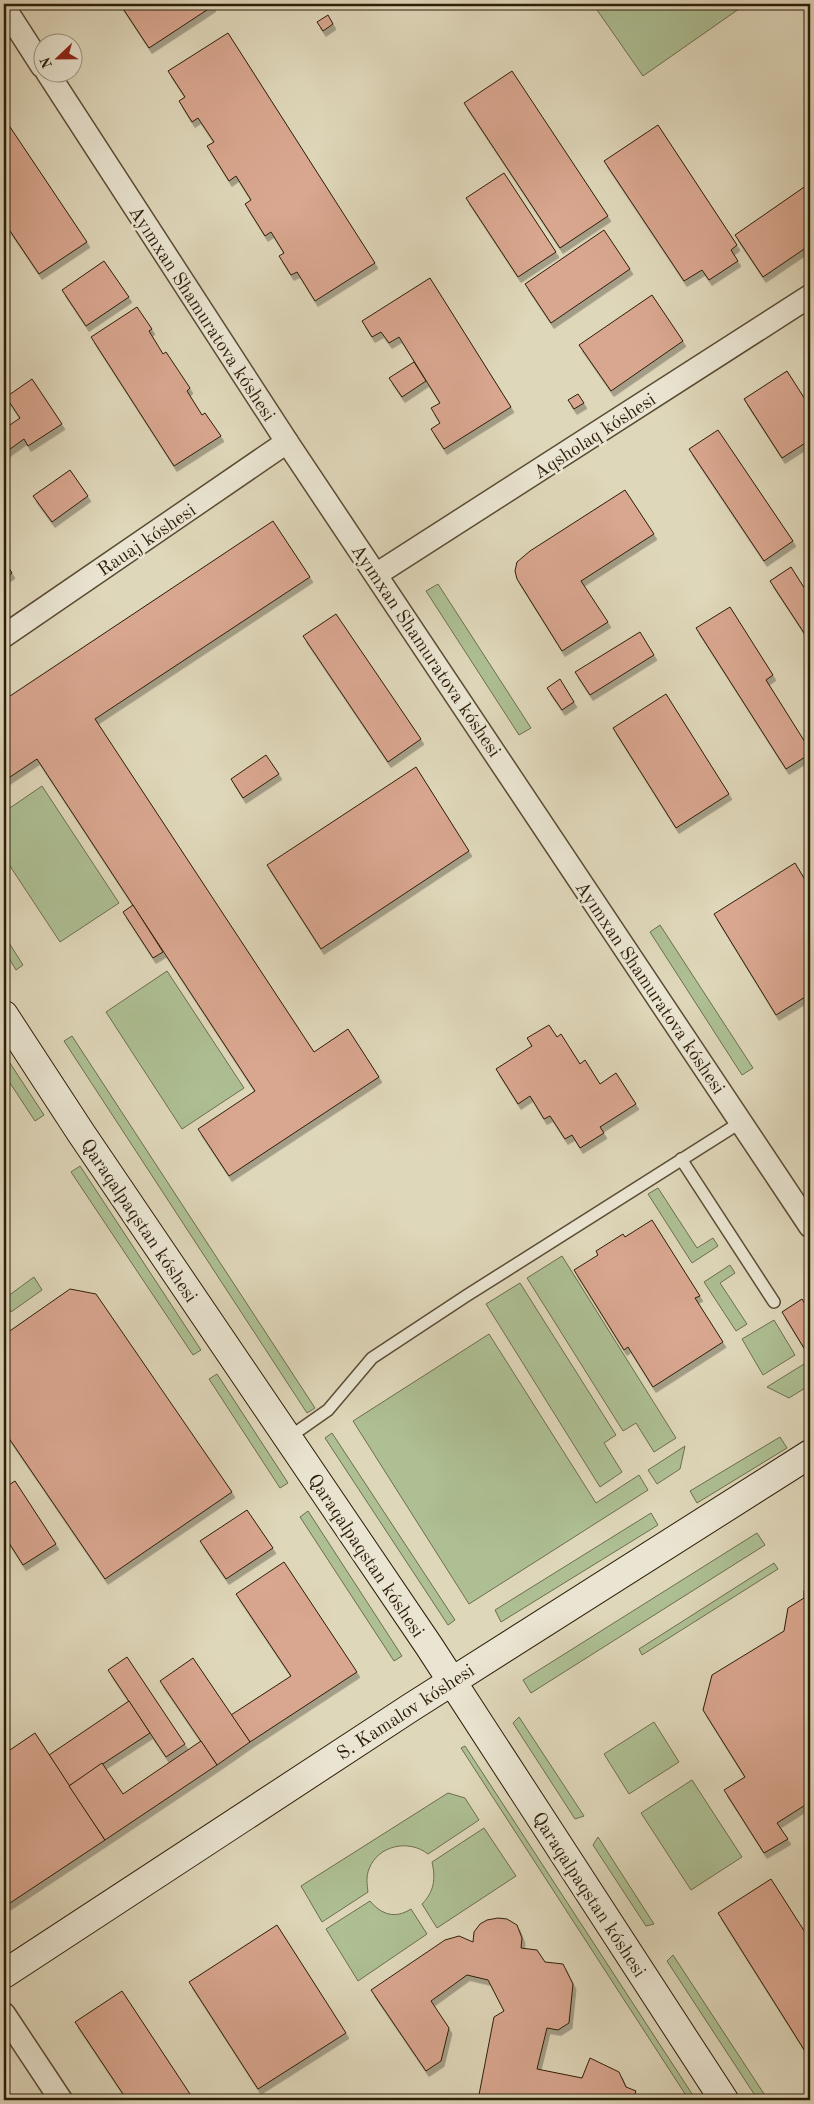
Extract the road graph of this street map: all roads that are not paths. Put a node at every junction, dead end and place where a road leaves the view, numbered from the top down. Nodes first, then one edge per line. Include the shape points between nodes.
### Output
1 (4, 7) edge
2 (32, 50) edge
3 (54, 82) edge
4 (810, 296) edge
5 (288, 442) junction
6 (377, 574) junction
7 (4, 636) edge
8 (4, 1015) edge
9 (741, 1122) junction
10 (681, 1159) junction
11 (810, 1226) edge
12 (774, 1302) dead end
13 (288, 1438) junction
14 (810, 1454) edge
15 (452, 1681) junction
16 (4, 1974) edge
17 (4, 2014) edge
18 (61, 2100) edge
19 (724, 2100) edge

1 - 2 street
3 - 5 street, Ayımxan Shamuratova kóshesi
4 - 6 street, Aqsholaq kóshesi
5 - 6 street, Ayımxan Shamuratova kóshesi
5 - 7 street, Rauaj kóshesi
6 - 9 street, Ayımxan Shamuratova kóshesi
8 - 13 street, Qaraqalpaqstan kóshesi
9 - 10 lane
9 - 11 street, Ayımxan Shamuratova kóshesi
10 - 12 lane
10 - 13 lane via 372,1358 328,1410
13 - 15 street, Qaraqalpaqstan kóshesi
14 - 15 street, S. Kamalov kóshesi
15 - 16 street, S. Kamalov kóshesi
15 - 19 street, Qaraqalpaqstan kóshesi
17 - 18 street

